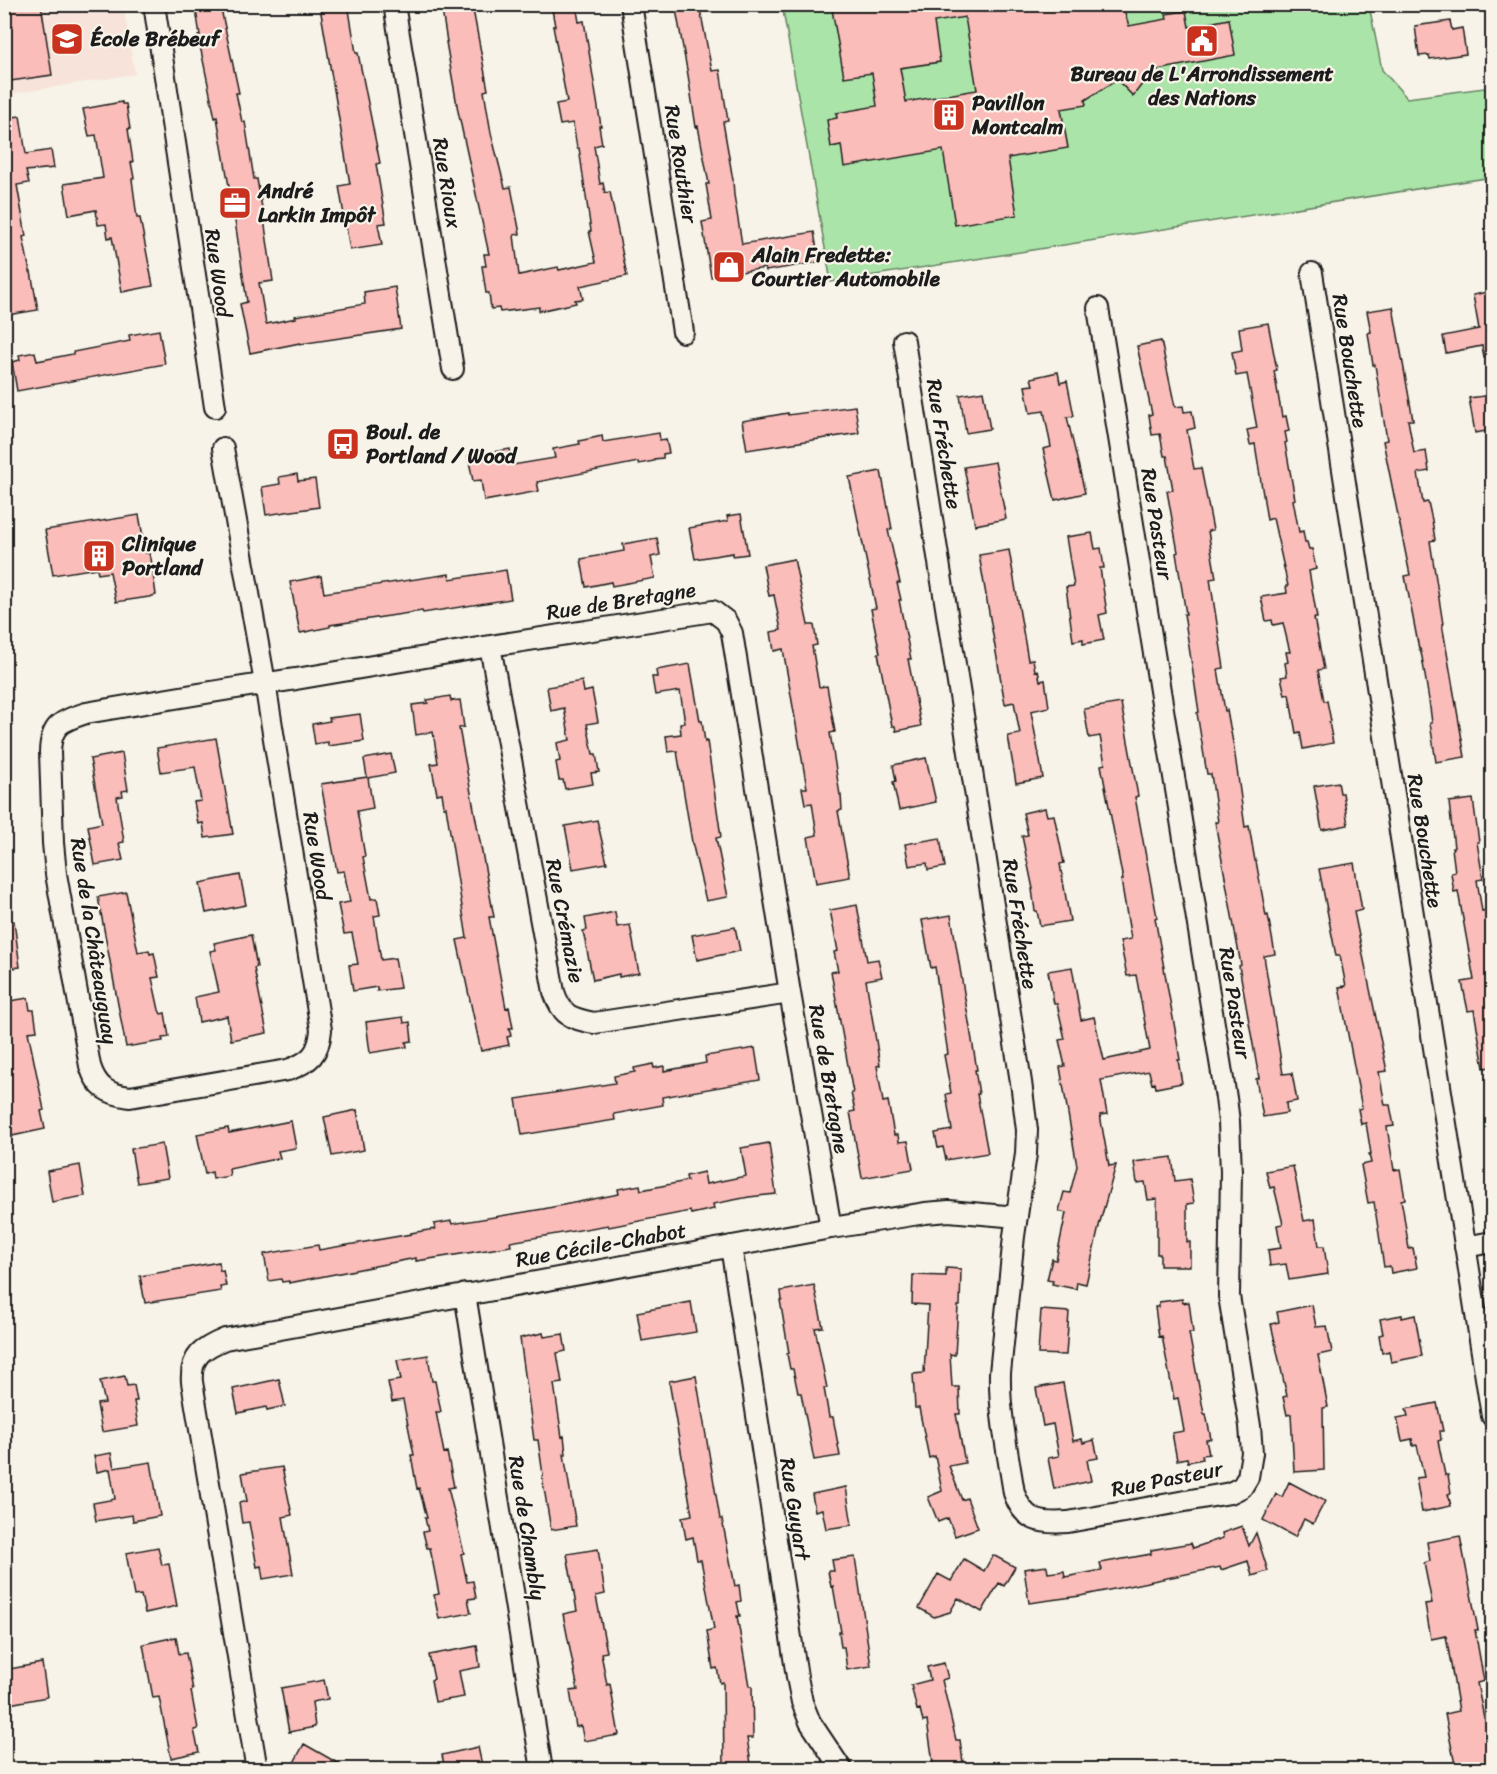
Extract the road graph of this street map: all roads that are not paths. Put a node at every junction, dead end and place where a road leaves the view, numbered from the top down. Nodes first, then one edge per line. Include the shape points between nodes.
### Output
1 (154, 4) edge
2 (394, 4) edge
3 (631, 4) edge
4 (1312, 273) dead end
5 (1098, 308) dead end
6 (683, 332) dead end
7 (904, 341) dead end
8 (453, 369) dead end
9 (215, 407) dead end
10 (223, 448) dead end
11 (490, 646) junction
12 (265, 683) junction
13 (56, 726) joint
14 (790, 993) junction
15 (103, 1088) joint
16 (1017, 1217) junction
17 (831, 1228) junction
18 (1492, 1242) edge
19 (731, 1246) junction
20 (1465, 1247) junction
21 (465, 1294) junction
22 (1492, 1416) edge
23 (1025, 1514) joint
24 (257, 1770) edge
25 (542, 1770) edge
26 (842, 1770) edge

1 - 9 street, Rue Wood
2 - 8 street, Rue Rioux
3 - 6 street, Rue Routhier
4 - 20 street, Rue Bouchette
5 - 23 street, Rue Pasteur via 1228,1114 1229,1296 1252,1453 1248,1477 1242,1487 1230,1493 1068,1522 1050,1523
7 - 16 street, Rue Fréchette via 1026,1111 1028,1131
10 - 12 street, Rue Wood
11 - 12 street, Rue de Bretagne
11 - 14 street, Rue Crémazie via 558,1006 573,1019 594,1023
11 - 14 street, Rue de Bretagne via 701,611 713,611 726,621 732,633
12 - 13 street, Rue de Bretagne via 87,712
12 - 15 street, Rue Wood via 321,1030 320,1045 312,1057 288,1070 130,1097
13 - 15 street, Rue de la Châteauguay via 50,752 56,874 90,1066 94,1080
14 - 17 street, Rue de Bretagne
16 - 17 street, Rue Cécile-Chabot via 949,1211
16 - 23 street, Rue Fréchette via 999,1393 1014,1493
17 - 19 street, Rue Cécile-Chabot
18 - 20 street
19 - 21 street, Rue Cécile-Chabot
19 - 26 street, Rue Guyart via 802,1702 810,1722
20 - 22 street, Rue Bouchette
21 - 24 street, Rue Cécile-Chabot via 225,1339 198,1354 191,1368
21 - 25 street, Rue de Chambly

